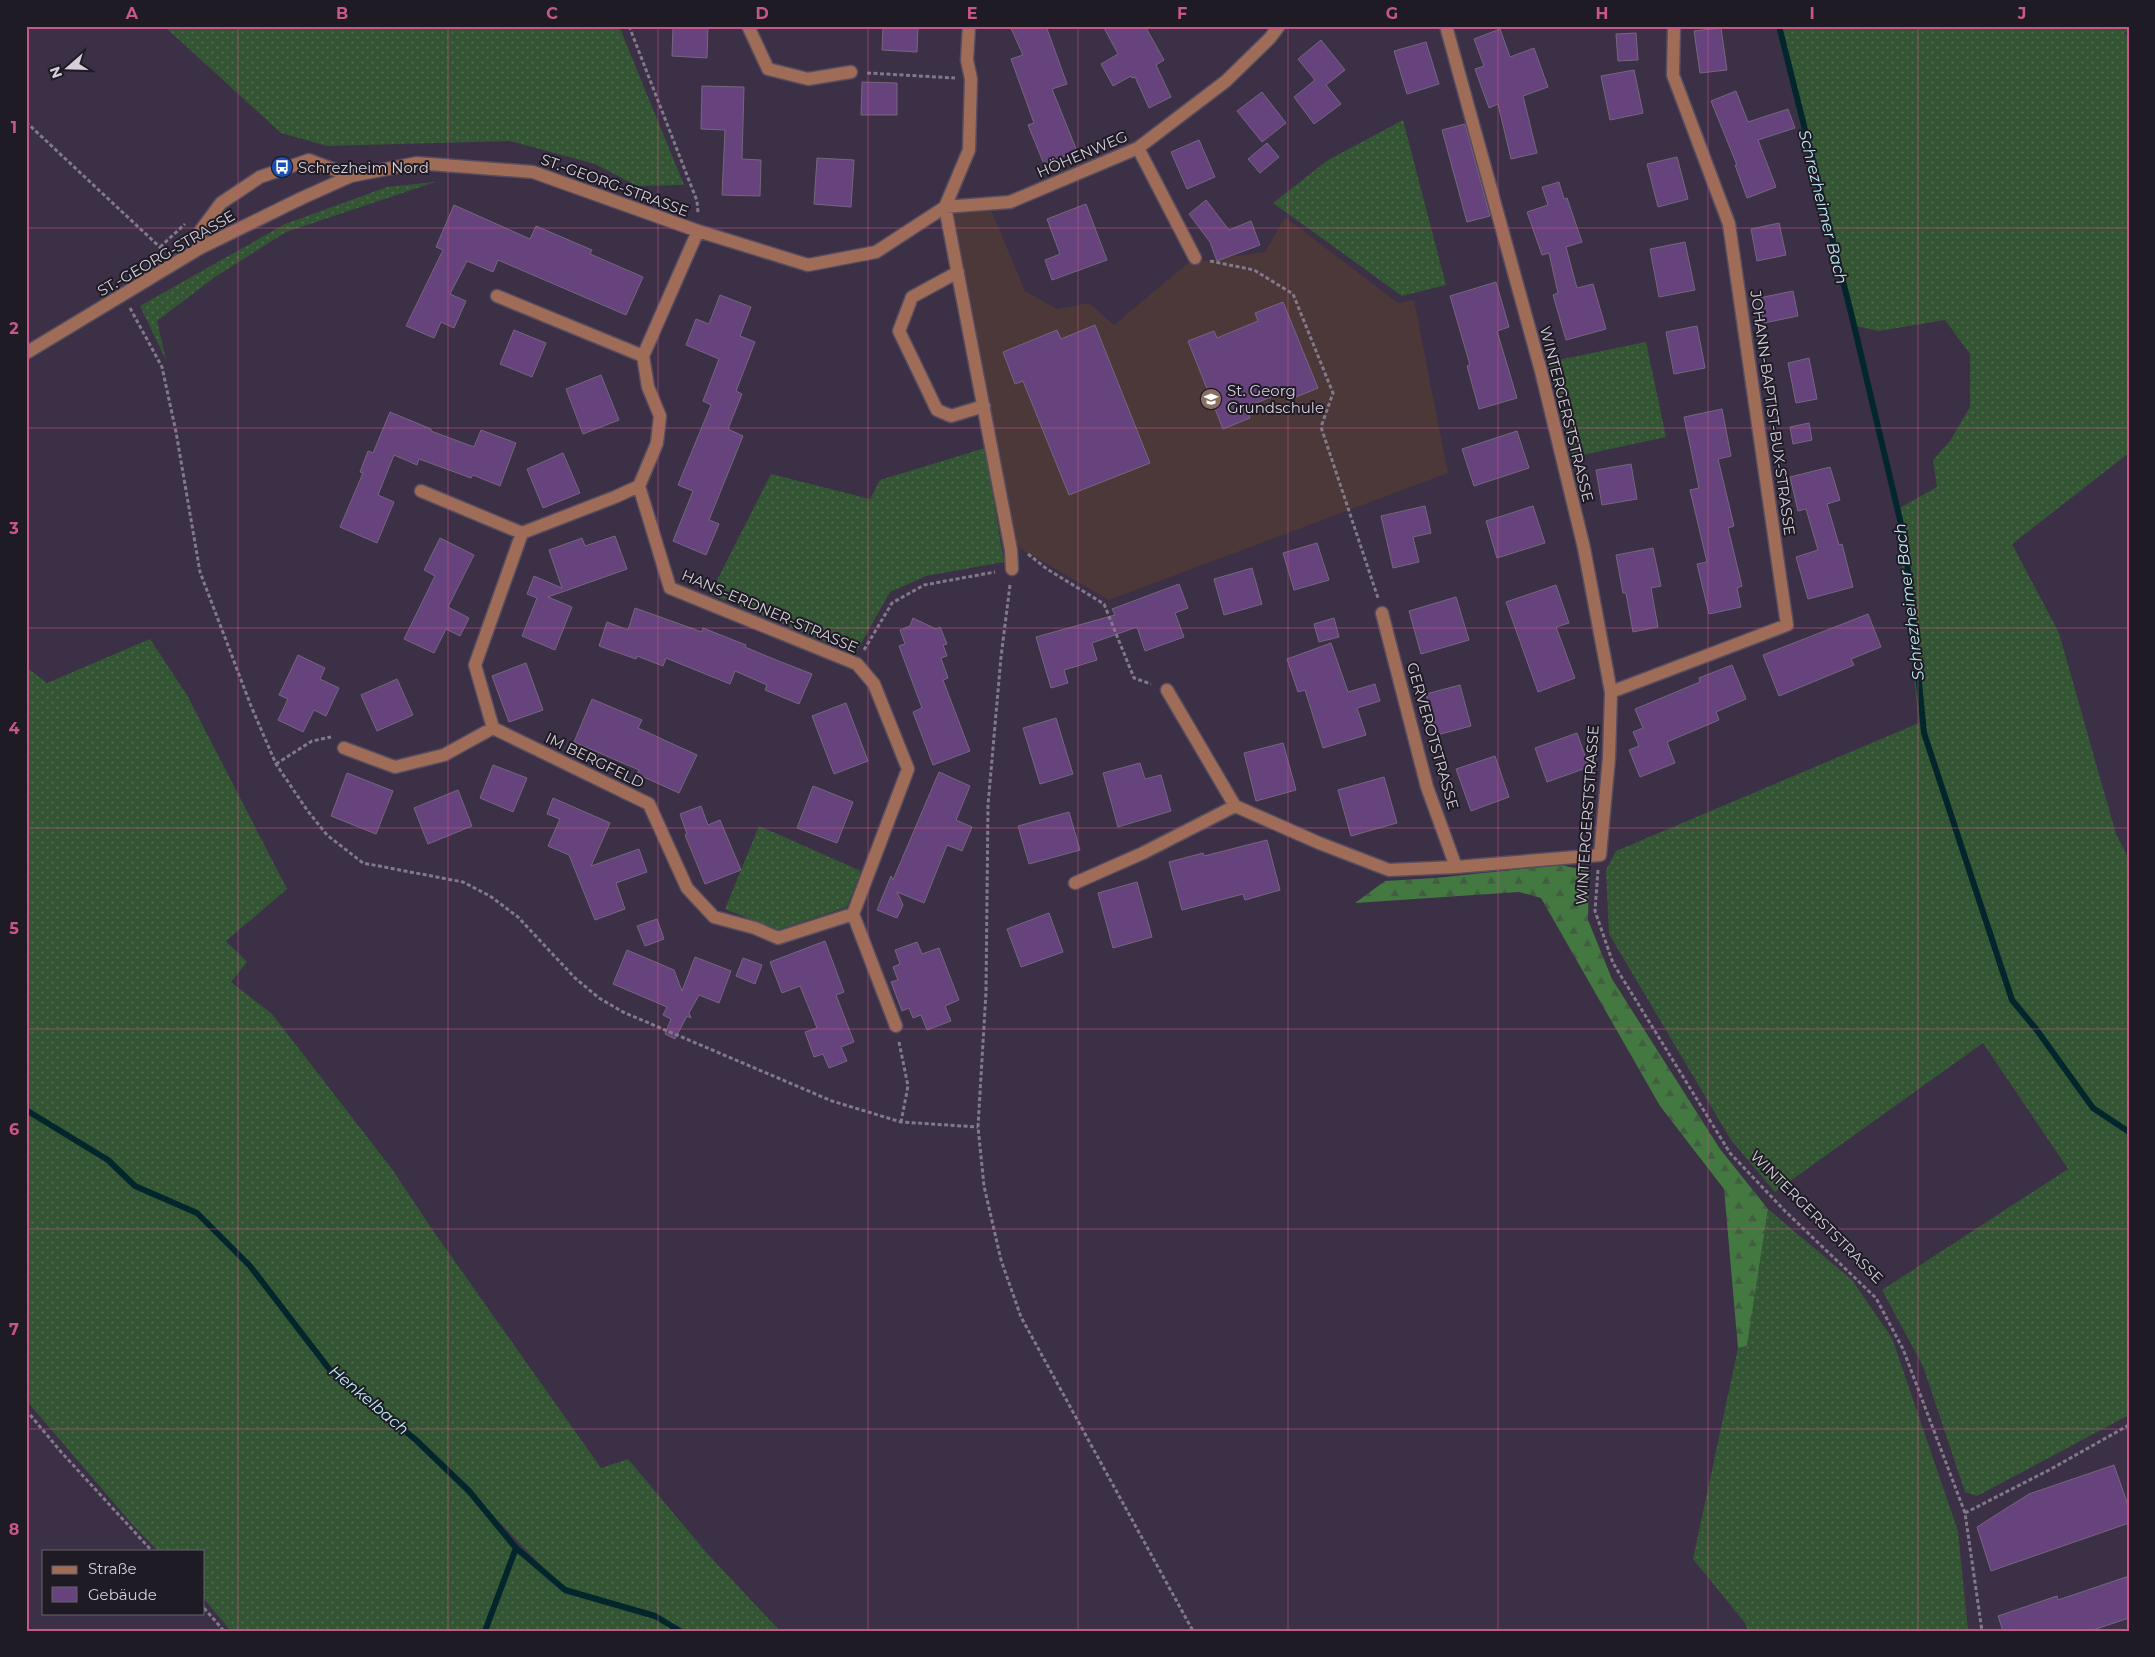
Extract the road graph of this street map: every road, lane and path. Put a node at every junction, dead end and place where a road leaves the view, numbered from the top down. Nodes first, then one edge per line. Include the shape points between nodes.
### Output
1 (629, 26) edge
2 (748, 26) edge
3 (968, 26) edge
4 (1279, 26) edge
5 (1446, 26) edge
6 (1674, 26) edge
7 (851, 72) joint
8 (971, 79) junction
9 (26, 122) edge
10 (1138, 148) junction
11 (350, 176) junction
12 (945, 207) junction
13 (698, 231) junction
14 (200, 248) junction
15 (1195, 258) joint
16 (175, 262) junction
17 (958, 272) junction
18 (123, 294) junction
19 (497, 296) dead end
20 (26, 353) edge
21 (643, 356) junction
22 (984, 406) junction
23 (639, 486) junction
24 (421, 491) dead end
25 (522, 533) junction
26 (1011, 550) junction
27 (1012, 568) junction
28 (1382, 613) joint
29 (856, 664) junction
30 (1167, 690) joint
31 (1611, 692) junction
32 (493, 728) junction
33 (344, 748) joint
34 (276, 764) junction
35 (1235, 806) junction
36 (1600, 854) junction
37 (1456, 867) junction
38 (1075, 883) dead end
39 (853, 914) junction
40 (896, 1026) joint
41 (901, 1122) junction
42 (978, 1127) junction
43 (26, 1410) edge
44 (2129, 1424) edge
45 (1965, 1513) junction
46 (151, 1550) edge
47 (205, 1609) edge
48 (224, 1631) edge
49 (1193, 1631) edge
50 (1982, 1631) edge

1 - 13 path via 698,200
2 - 7 street via 768,69 808,79
3 - 8 street via 967,60
4 - 10 street, HÖHENWEG via 1226,81
5 - 31 street, WINTERGERSTSTRASSE via 1543,380 1584,548
6 - 31 street, JOHANN-BAPTIST-BUX-STRASSE via 1673,75 1729,224 1787,625
7 - 8 path
8 - 12 street via 969,150
9 - 16 path
10 - 12 street, HÖHENWEG via 1010,202
10 - 15 street
11 - 13 street, ST.-GEORG-STRASSE via 417,163 533,172
11 - 14 street, ST.-GEORG-STRASSE
11 - 14 street via 309,160 260,177 221,203 201,230
12 - 13 street, ST.-GEORG-STRASSE via 876,252 808,266
12 - 17 street
13 - 21 street
14 - 16 street, ST.-GEORG-STRASSE
15 - 28 path via 1254,270 1293,294 1333,393 1321,427
16 - 18 street, ST.-GEORG-STRASSE
17 - 22 street
17 - 22 street via 912,297 899,331 937,410 951,416
18 - 20 street, ST.-GEORG-STRASSE
18 - 34 path via 162,368 200,572
19 - 21 street
21 - 23 street via 648,387 660,416 657,443
22 - 26 street
23 - 25 street
23 - 29 street, HANS-ERDNER-STRASSE via 670,588
24 - 25 street
25 - 32 street via 475,666
26 - 27 street
26 - 30 path via 1026,552 1104,604 1134,678
27 - 29 path via 924,585 892,603
27 - 42 path via 988,805 986,992
28 - 37 street, GERVEROTSTRASSE via 1427,787
29 - 39 street, HANS-ERDNER-STRASSE via 874,684 908,769
30 - 35 street
31 - 36 street, WINTERGERSTSTRASSE
32 - 33 street via 444,755 395,767
32 - 39 street, IM BERGFELD via 649,804 687,888 714,917 778,938
33 - 34 path via 331,737 312,741
34 - 41 path via 327,835 363,863 463,882 490,896 518,918 575,978 623,1012 832,1101
35 - 37 street via 1389,870
35 - 38 street via 1143,854
36 - 37 street
36 - 45 path, WINTERGERSTSTRASSE via 1595,911 1613,963 1730,1153 1876,1298 1903,1349
39 - 40 street
40 - 41 path via 908,1086
41 - 42 path
42 - 49 path via 984,1186 1001,1260 1021,1317
43 - 46 path
44 - 45 path
45 - 50 path, WINTERGERSTSTRASSE
47 - 48 path

